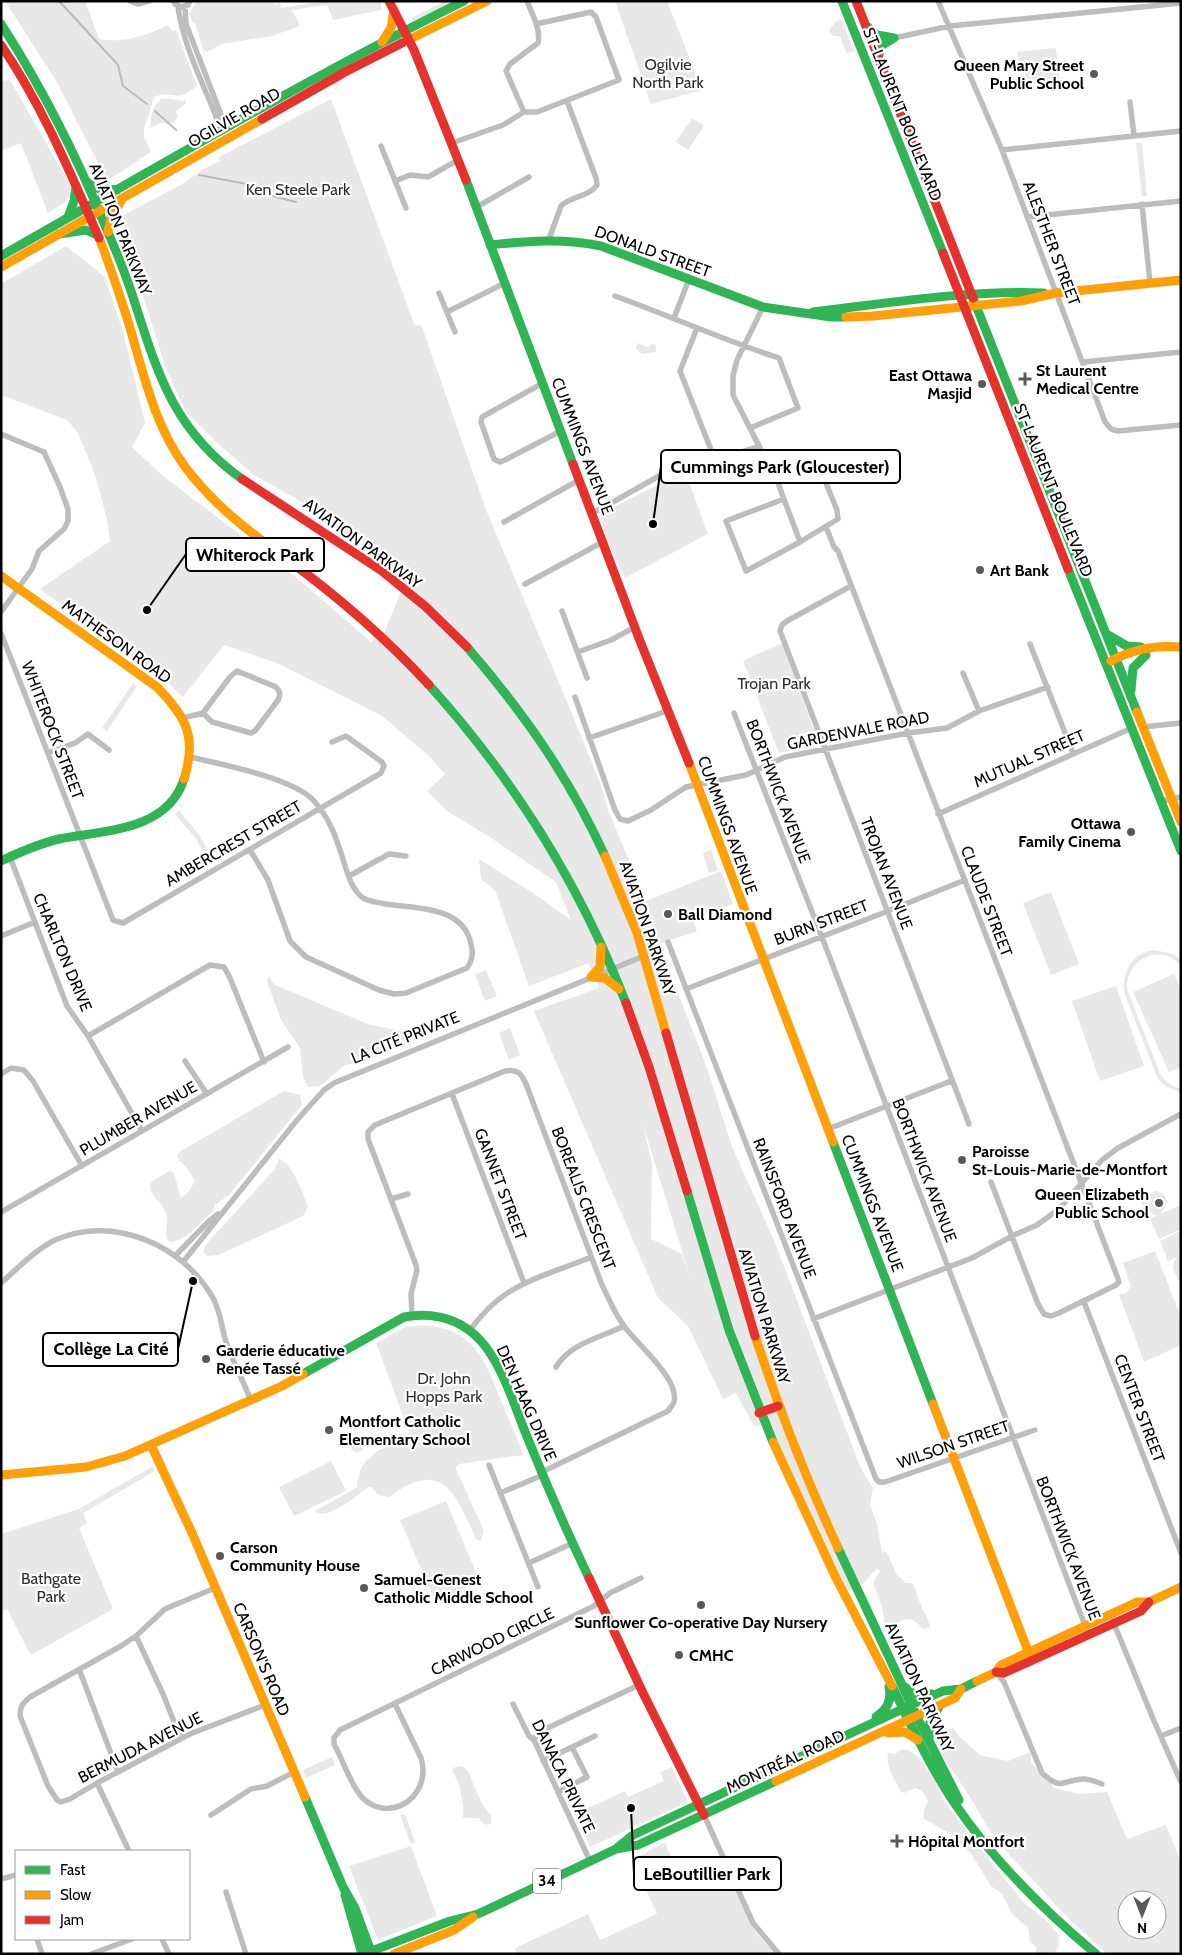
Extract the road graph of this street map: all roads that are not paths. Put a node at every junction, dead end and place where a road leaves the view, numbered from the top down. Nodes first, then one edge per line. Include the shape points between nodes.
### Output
1 (130, 1) edge
2 (149, 1) edge
3 (173, 1) edge
4 (190, 1) edge
5 (390, 1) edge
6 (464, 1) edge
7 (487, 1) edge
8 (527, 1) edge
9 (842, 1) edge
10 (856, 1) edge
11 (938, 1) edge
12 (1124, 1) edge
13 (1181, 3) edge
14 (178, 6) junction
15 (185, 7) junction
16 (1124, 8) junction
17 (394, 10) junction
18 (1, 24) edge
19 (536, 24) junction
20 (866, 24) junction
21 (950, 26) junction
22 (408, 35) junction
23 (894, 38) junction
24 (382, 42) junction
25 (1, 45) edge
26 (878, 59) junction
27 (567, 100) junction
28 (1130, 102) dead end
29 (270, 108) junction
30 (524, 112) junction
31 (223, 130) junction
32 (1181, 131) edge
33 (1134, 135) junction
34 (452, 144) junction
35 (381, 146) dead end
36 (1002, 150) junction
37 (458, 160) junction
38 (529, 177) dead end
39 (395, 181) junction
40 (87, 182) junction
41 (76, 184) junction
42 (117, 190) junction
43 (122, 199) junction
44 (1181, 200) edge
45 (95, 203) junction
46 (1142, 204) junction
47 (86, 208) junction
48 (406, 208) dead end
49 (475, 208) junction
50 (100, 212) junction
51 (68, 217) junction
52 (90, 217) junction
53 (1027, 217) junction
54 (108, 233) junction
55 (60, 234) junction
56 (97, 235) junction
57 (549, 239) junction
58 (490, 245) junction
59 (1, 256) edge
60 (1, 267) edge
61 (688, 279) junction
62 (1181, 280) edge
63 (505, 283) junction
64 (1150, 283) junction
65 (438, 293) dead end
66 (1056, 293) junction
67 (615, 296) dead end
68 (961, 296) junction
69 (972, 296) junction
70 (975, 305) junction
71 (965, 306) junction
72 (763, 307) junction
73 (447, 312) junction
74 (803, 314) junction
75 (674, 318) junction
76 (697, 328) junction
77 (455, 332) dead end
78 (744, 347) junction
79 (1181, 352) edge
80 (1083, 362) junction
81 (542, 383) junction
82 (1181, 425) edge
83 (750, 428) junction
84 (561, 431) junction
85 (1, 434) edge
86 (758, 447) junction
87 (715, 460) junction
88 (579, 480) junction
89 (778, 483) junction
90 (784, 499) junction
91 (592, 512) junction
92 (504, 522) dead end
93 (826, 527) junction
94 (603, 542) junction
95 (800, 542) junction
96 (1, 576) edge
97 (526, 584) dead end
98 (851, 586) junction
99 (18, 588) junction
100 (562, 610) dead end
101 (1, 612) edge
102 (635, 627) junction
103 (1, 633) edge
104 (1107, 635) junction
105 (1030, 644) dead end
106 (1154, 647) junction
107 (1180, 647) edge
108 (578, 652) junction
109 (1146, 654) junction
110 (1117, 661) junction
111 (1107, 664) junction
112 (963, 672) dead end
113 (587, 678) dead end
114 (1048, 687) junction
115 (1131, 695) junction
116 (575, 697) dead end
117 (667, 711) junction
118 (979, 712) junction
119 (203, 713) junction
120 (734, 714) dead end
121 (183, 718) junction
122 (1181, 723) edge
123 (1143, 727) junction
124 (1132, 728) junction
125 (908, 733) junction
126 (589, 738) junction
127 (332, 742) dead end
128 (825, 748) junction
129 (109, 750) dead end
130 (48, 753) junction
131 (1073, 753) junction
132 (190, 757) junction
133 (757, 770) junction
134 (697, 786) junction
135 (1176, 798) edge
136 (1161, 801) junction
137 (320, 809) junction
138 (938, 814) junction
139 (1181, 822) edge
140 (80, 837) junction
141 (250, 850) junction
142 (1181, 851) edge
143 (406, 856) dead end
144 (6, 859) edge
145 (349, 876) junction
146 (965, 880) junction
147 (888, 912) junction
148 (35, 922) junction
149 (1, 936) edge
150 (822, 937) junction
151 (600, 939) junction
152 (668, 942) dead end
153 (644, 956) junction
154 (763, 959) junction
155 (612, 968) junction
156 (591, 977) junction
157 (686, 989) junction
158 (624, 995) junction
159 (88, 1036) junction
160 (288, 1047) dead end
161 (185, 1061) dead end
162 (264, 1062) junction
163 (1, 1074) edge
164 (951, 1081) junction
165 (207, 1094) junction
166 (452, 1094) junction
167 (886, 1106) junction
168 (1181, 1114) edge
169 (969, 1124) dead end
170 (828, 1129) junction
171 (142, 1131) junction
172 (82, 1166) junction
173 (991, 1182) dead end
174 (1082, 1183) junction
175 (408, 1194) dead end
176 (391, 1199) junction
177 (224, 1210) junction
178 (1, 1212) edge
179 (1012, 1236) junction
180 (175, 1256) junction
181 (591, 1257) junction
182 (183, 1262) junction
183 (947, 1268) junction
184 (1, 1283) edge
185 (524, 1283) junction
186 (890, 1290) junction
187 (1084, 1302) junction
188 (412, 1315) junction
189 (813, 1320) junction
190 (624, 1326) junction
191 (470, 1330) junction
192 (556, 1367) dead end
193 (251, 1401) junction
194 (778, 1406) junction
195 (760, 1413) junction
196 (1035, 1430) dead end
197 (1012, 1438) junction
198 (151, 1445) junction
199 (954, 1459) junction
200 (489, 1465) dead end
201 (542, 1474) junction
202 (1, 1475) edge
203 (879, 1482) joint
204 (500, 1493) junction
205 (573, 1543) junction
206 (1181, 1553) edge
207 (529, 1563) junction
208 (641, 1578) dead end
209 (538, 1587) dead end
210 (1181, 1587) edge
211 (215, 1588) junction
212 (600, 1602) junction
213 (1149, 1602) junction
214 (1110, 1614) junction
215 (1114, 1624) junction
216 (1084, 1626) junction
217 (136, 1636) junction
218 (1089, 1636) junction
219 (1030, 1657) junction
220 (79, 1669) junction
221 (996, 1672) junction
222 (886, 1674) junction
223 (900, 1680) junction
224 (639, 1685) junction
225 (961, 1689) junction
226 (937, 1694) junction
227 (395, 1704) junction
228 (513, 1704) dead end
229 (265, 1705) junction
230 (940, 1705) junction
231 (907, 1707) junction
232 (912, 1719) junction
233 (1181, 1728) edge
234 (857, 1731) junction
235 (878, 1735) junction
236 (595, 1736) dead end
237 (1160, 1736) junction
238 (181, 1739) junction
239 (534, 1740) junction
240 (919, 1741) junction
241 (930, 1744) junction
242 (572, 1747) junction
243 (543, 1761) junction
244 (118, 1772) junction
245 (294, 1772) junction
246 (1181, 1782) edge
247 (97, 1783) junction
248 (1102, 1784) dead end
249 (558, 1792) junction
250 (700, 1805) junction
251 (211, 1815) dead end
252 (704, 1815) junction
253 (616, 1849) junction
254 (990, 1849) junction
255 (129, 1850) edge
256 (590, 1861) junction
257 (15, 1877) edge
258 (1, 1879) edge
259 (226, 1892) dead end
260 (478, 1914) junction
261 (37, 1940) edge
262 (129, 1940) edge
263 (162, 1940) edge
264 (368, 1953) edge
265 (42, 1954) edge
266 (91, 1954) edge
267 (169, 1954) edge
268 (246, 1954) edge
269 (394, 1954) edge
270 (779, 1954) edge
271 (1096, 1954) edge

1 - 2 street via 138,4
3 - 14 street
4 - 15 street
5 - 17 main road, CUMMINGS AVENUE
6 - 22 main road, OGILVIE ROAD
7 - 22 main road, OGILVIE ROAD
8 - 19 street
9 - 68 main road, ST-LAURENT BOULEVARD
10 - 20 main road, ST-LAURENT BOULEVARD
11 - 21 street, ALESTHER STREET
12 - 16 street
13 - 16 street
14 - 15 street
14 - 31 street via 185,37
15 - 31 street via 186,24 222,117
16 - 21 street
17 - 22 main road, CUMMINGS AVENUE
17 - 24 main road via 391,28
18 - 40 main road, AVIATION PARKWAY via 47,99
19 - 27 street via 591,12 596,18 619,80
19 - 30 street via 538,43 510,64 506,71
20 - 23 main road via 875,34
20 - 26 main road, ST-LAURENT BOULEVARD
21 - 23 street
21 - 36 street, ALESTHER STREET
22 - 24 main road, OGILVIE ROAD
22 - 29 main road, OGILVIE ROAD via 345,72
22 - 34 main road, CUMMINGS AVENUE
23 - 26 main road via 881,46
24 - 29 main road, OGILVIE ROAD
25 - 41 main road, AVIATION PARKWAY via 46,119
26 - 69 main road, ST-LAURENT BOULEVARD
27 - 30 street via 537,112
27 - 57 street via 597,185 594,190 561,206
28 - 33 street
29 - 31 main road, OGILVIE ROAD
29 - 43 main road, OGILVIE ROAD
30 - 34 street via 503,125
31 - 42 main road, OGILVIE ROAD
32 - 33 street
33 - 36 street
34 - 37 main road, CUMMINGS AVENUE
35 - 39 street
36 - 53 street, ALESTHER STREET
37 - 39 street via 428,177 414,175
37 - 49 main road, CUMMINGS AVENUE
38 - 49 street
39 - 48 street
40 - 42 main road via 95,188
40 - 45 main road, AVIATION PARKWAY
41 - 47 main road, AVIATION PARKWAY
41 - 51 main road
42 - 45 main road, OGILVIE ROAD
43 - 50 main road, OGILVIE ROAD
43 - 54 main road via 111,218
44 - 46 street
45 - 47 main road, OGILVIE ROAD
45 - 50 main road, AVIATION PARKWAY
46 - 53 street
46 - 64 street
47 - 51 main road, OGILVIE ROAD
47 - 52 main road, AVIATION PARKWAY
49 - 58 main road, CUMMINGS AVENUE
50 - 52 main road, OGILVIE ROAD
50 - 54 main road, AVIATION PARKWAY
51 - 59 main road, OGILVIE ROAD
52 - 55 main road, OGILVIE ROAD
52 - 56 main road, AVIATION PARKWAY
53 - 66 street, ALESTHER STREET
54 - 153 main road, AVIATION PARKWAY via 162,383 191,432 231,471 355,551 402,587 498,682 541,738 586,814 618,882
55 - 56 main road via 86,230
55 - 60 main road, OGILVIE ROAD
56 - 151 main road, AVIATION PARKWAY via 119,291 154,408 185,466 228,513 327,588 370,626 446,704 536,822
57 - 58 main road, DONALD STREET
57 - 61 main road, DONALD STREET via 601,246
58 - 63 main road, CUMMINGS AVENUE
61 - 72 main road, DONALD STREET
61 - 75 street
62 - 64 main road, DONALD STREET
63 - 73 street
63 - 81 main road, CUMMINGS AVENUE
64 - 66 main road, DONALD STREET
65 - 73 street
66 - 69 main road, DONALD STREET
66 - 70 main road, DONALD STREET via 1021,301
66 - 80 street, ALESTHER STREET
67 - 75 street
68 - 69 main road, DONALD STREET
68 - 71 main road, ST-LAURENT BOULEVARD
68 - 74 main road, DONALD STREET
69 - 70 main road, ST-LAURENT BOULEVARD
70 - 71 main road, DONALD STREET
70 - 104 main road, ST-LAURENT BOULEVARD
71 - 74 main road, DONALD STREET via 863,316
71 - 111 main road, ST-LAURENT BOULEVARD
72 - 74 main road, DONALD STREET
72 - 78 street
73 - 77 street
75 - 76 street
76 - 78 street
76 - 87 street via 680,371
78 - 83 street via 733,376 733,395
78 - 83 street via 779,358 798,408
79 - 80 street
80 - 82 street, ALESTHER STREET via 1105,422 1111,429
81 - 84 main road, CUMMINGS AVENUE
81 - 84 street via 482,416 481,422 494,458 500,462
83 - 86 street
84 - 88 main road, CUMMINGS AVENUE
85 - 99 street via 44,452 60,487 68,516 64,529 39,551 34,566
86 - 87 street
86 - 89 street
87 - 91 street via 673,468
88 - 91 main road, CUMMINGS AVENUE
88 - 92 street
89 - 90 street
89 - 93 street via 819,466 839,514
90 - 95 street
90 - 95 street via 726,521 746,571
91 - 94 main road, CUMMINGS AVENUE
93 - 95 street
93 - 98 street, CLAUDE STREET
94 - 97 street
94 - 102 main road, CUMMINGS AVENUE
96 - 99 main road, MATHESON ROAD
98 - 125 street, CLAUDE STREET
98 - 128 street, TROJAN AVENUE via 787,621 780,631
99 - 101 street
99 - 121 main road, MATHESON ROAD via 157,687
100 - 108 street
102 - 108 street
102 - 117 main road, CUMMINGS AVENUE
103 - 130 street, WHITEROCK STREET
104 - 106 main road via 1127,647
104 - 110 main road, ST-LAURENT BOULEVARD
105 - 114 street
106 - 107 main road
106 - 110 main road
107 - 109 main road
108 - 113 street
109 - 110 main road
109 - 115 main road via 1133,668
110 - 111 main road
110 - 115 main road, ST-LAURENT BOULEVARD
111 - 124 main road, ST-LAURENT BOULEVARD
112 - 118 street
114 - 118 street, GARDENVALE ROAD
114 - 131 street
115 - 123 main road, ST-LAURENT BOULEVARD
116 - 126 street
117 - 126 street
117 - 134 main road, CUMMINGS AVENUE
118 - 125 street, GARDENVALE ROAD via 946,728
119 - 119 street via 212,722 251,733 278,700 279,691 237,671
119 - 121 street
120 - 133 street, BORTHWICK AVENUE
121 - 132 main road, MATHESON ROAD
122 - 123 street
123 - 135 main road, ST-LAURENT BOULEVARD
124 - 131 street, MUTUAL STREET
124 - 136 main road, ST-LAURENT BOULEVARD
125 - 128 street, GARDENVALE ROAD
125 - 138 street, CLAUDE STREET
126 - 134 street, GARDENVALE ROAD via 620,819 624,821 686,788
127 - 137 street, AMBERCREST STREET via 346,736 378,757 383,770
128 - 133 street, GARDENVALE ROAD via 785,757
128 - 147 street, TROJAN AVENUE
129 - 130 street via 88,734 75,743
130 - 140 street, WHITEROCK STREET
131 - 138 street, MUTUAL STREET
132 - 137 street via 288,785 307,795
132 - 140 main road, MATHESON ROAD via 180,788 158,813 125,828
133 - 134 street, GARDENVALE ROAD
133 - 150 street, BORTHWICK AVENUE
134 - 154 main road, CUMMINGS AVENUE
135 - 136 street
135 - 139 main road, ST-LAURENT BOULEVARD
136 - 142 main road, ST-LAURENT BOULEVARD
137 - 141 street, AMBERCREST STREET
137 - 145 street via 337,840
138 - 146 street, CLAUDE STREET
140 - 141 street, AMBERCREST STREET via 110,914 113,920 122,923
140 - 144 main road, MATHESON ROAD via 36,845
141 - 145 street via 268,880 290,942 306,957 394,994 467,968 473,952 462,924 443,913 369,901 357,892
143 - 145 street via 389,854
144 - 148 street, CHARLTON DRIVE
146 - 147 street, BURN STREET
146 - 174 street, CLAUDE STREET
147 - 150 street, BURN STREET
147 - 164 street, TROJAN AVENUE
148 - 149 street
148 - 159 street, CHARLTON DRIVE via 67,1006
150 - 154 street, BURN STREET
150 - 167 street, BORTHWICK AVENUE
151 - 155 main road, AVIATION PARKWAY
151 - 156 main road via 601,964
152 - 157 street, RAINSFORD AVENUE
153 - 155 street, LA CITÉ PRIVATE
153 - 194 main road, AVIATION PARKWAY via 743,1301
154 - 157 street, BURN STREET
154 - 170 main road, CUMMINGS AVENUE
155 - 156 street, LA CITÉ PRIVATE
155 - 158 main road, AVIATION PARKWAY
156 - 158 main road via 608,980
156 - 177 street, LA CITÉ PRIVATE via 334,1082 297,1120
157 - 189 street, RAINSFORD AVENUE
158 - 195 main road, AVIATION PARKWAY via 729,1331
159 - 162 street via 210,965 224,967
159 - 171 street, CHARLTON DRIVE
160 - 162 street, PLUMBER AVENUE
161 - 165 street
162 - 165 street, PLUMBER AVENUE
163 - 172 street via 12,1068 24,1070
164 - 167 street
164 - 169 street, TROJAN AVENUE
165 - 171 street, PLUMBER AVENUE
166 - 176 street, BOREALIS CRESCENT via 370,1128 368,1139
166 - 181 street, BOREALIS CRESCENT via 505,1071 514,1070 521,1074
166 - 185 street, GANNET STREET
167 - 170 street
167 - 183 street, BORTHWICK AVENUE
168 - 174 street via 1118,1148 1102,1160
170 - 186 main road, CUMMINGS AVENUE
171 - 172 street, PLUMBER AVENUE
172 - 178 street, PLUMBER AVENUE
173 - 179 street
174 - 179 street via 1048,1218
174 - 187 street, CLAUDE STREET via 1118,1282
175 - 176 street
176 - 188 street, BOREALIS CRESCENT via 417,1270 411,1294
177 - 180 street, LA CITÉ PRIVATE
177 - 182 street, LA CITÉ PRIVATE
179 - 183 street
179 - 187 street via 1044,1314 1051,1316
180 - 182 street
180 - 184 street via 132,1236 107,1232 81,1233 43,1247
181 - 185 street
181 - 190 street, BOREALIS CRESCENT
182 - 193 street via 203,1283 215,1303 227,1343
183 - 186 street
183 - 197 street, BORTHWICK AVENUE
185 - 191 street via 492,1304
186 - 189 street
186 - 199 main road, CUMMINGS AVENUE
187 - 206 street, CENTER STREET
188 - 191 main road, DEN HAAG DRIVE via 442,1316
188 - 193 main road, DEN HAAG DRIVE via 386,1326
189 - 203 street, RAINSFORD AVENUE via 872,1473
190 - 192 street via 572,1349 563,1355
190 - 201 street, BOREALIS CRESCENT via 669,1380 675,1394 672,1406 668,1411
191 - 201 main road, DEN HAAG DRIVE via 497,1364
193 - 198 main road, DEN HAAG DRIVE
194 - 195 main road
194 - 223 main road, AVIATION PARKWAY via 811,1489
195 - 222 main road, AVIATION PARKWAY via 815,1535
196 - 197 street, WILSON STREET
197 - 199 street, WILSON STREET
197 - 216 street, BORTHWICK AVENUE
198 - 202 main road, DEN HAAG DRIVE via 86,1467
198 - 211 main road, CARSON'S ROAD
199 - 203 street, WILSON STREET
199 - 219 main road, CUMMINGS AVENUE
200 - 204 street
201 - 204 street, BOREALIS CRESCENT
201 - 205 main road, DEN HAAG DRIVE
204 - 207 street
205 - 207 street
205 - 212 main road, DEN HAAG DRIVE
207 - 209 street
208 - 212 street, CARWOOD CIRCLE via 610,1593
210 - 213 main road, MONTRÉAL ROAD / 34
211 - 217 street via 165,1609
211 - 229 main road, CARSON'S ROAD
212 - 224 main road, DEN HAAG DRIVE
212 - 227 street, CARWOOD CIRCLE
213 - 214 main road, MONTRÉAL ROAD / 34 via 1137,1602
213 - 215 main road, MONTRÉAL ROAD / 34 via 1141,1611
214 - 215 street
214 - 216 main road, MONTRÉAL ROAD / 34
215 - 218 main road, MONTRÉAL ROAD / 34
215 - 237 street
216 - 218 street, BORTHWICK AVENUE
216 - 219 main road, MONTRÉAL ROAD / 34
217 - 220 street
217 - 238 street
218 - 219 main road, MONTRÉAL ROAD / 34
219 - 221 main road, MONTRÉAL ROAD / 34 via 1002,1665
220 - 244 street
220 - 247 street, BERMUDA AVENUE via 30,1696 22,1703 20,1716 48,1786 57,1800 70,1799
221 - 225 main road, MONTRÉAL ROAD / 34
221 - 248 street via 1005,1684 1042,1773 1057,1784 1081,1778
222 - 231 main road, AVIATION PARKWAY
222 - 234 main road via 891,1693 889,1704
223 - 226 main road via 914,1694
223 - 231 main road, AVIATION PARKWAY
224 - 239 street via 546,1728
224 - 250 main road, DEN HAAG DRIVE
225 - 226 main road, MONTRÉAL ROAD / 34
225 - 230 main road, MONTRÉAL ROAD / 34 via 955,1698
226 - 231 main road, MONTRÉAL ROAD / 34
227 - 227 street, CARWOOD CIRCLE via 340,1730 334,1738 359,1795 367,1802 384,1808 410,1801 421,1787 423,1777 421,1758
228 - 239 street, DANACA PRIVATE
229 - 238 street, BERMUDA AVENUE
229 - 245 main road, CARSON'S ROAD
230 - 232 main road, MONTRÉAL ROAD / 34
230 - 241 main road via 930,1722
231 - 232 main road, AVIATION PARKWAY
231 - 234 main road, MONTRÉAL ROAD / 34
232 - 235 main road, MONTRÉAL ROAD / 34
232 - 240 main road, AVIATION PARKWAY
232 - 241 main road, AVIATION PARKWAY
233 - 237 street
234 - 250 main road, MONTRÉAL ROAD / 34
235 - 240 main road via 905,1732
235 - 252 main road, MONTRÉAL ROAD / 34
236 - 242 street
237 - 246 street
238 - 244 street, BERMUDA AVENUE
239 - 243 street, DANACA PRIVATE
240 - 254 main road, AVIATION PARKWAY via 945,1788
241 - 254 main road, AVIATION PARKWAY
242 - 243 street
242 - 249 street via 587,1776
243 - 249 street, DANACA PRIVATE
244 - 247 street, BERMUDA AVENUE
245 - 251 street via 267,1786 251,1789
245 - 264 main road, CARSON'S ROAD via 355,1908
247 - 255 street
249 - 256 street, DANACA PRIVATE
250 - 252 main road, DEN HAAG DRIVE
250 - 253 main road, MONTRÉAL ROAD / 34 via 633,1835
252 - 253 main road, MONTRÉAL ROAD / 34 via 638,1845
252 - 270 street via 753,1923
253 - 256 main road, MONTRÉAL ROAD / 34
254 - 271 main road, AVIATION PARKWAY via 1043,1908
256 - 260 main road, MONTRÉAL ROAD / 34
257 - 258 street
259 - 268 street
260 - 264 main road, MONTRÉAL ROAD / 34 via 450,1921
260 - 269 main road, MONTRÉAL ROAD / 34 via 454,1930
261 - 265 street
262 - 266 street
263 - 267 street

